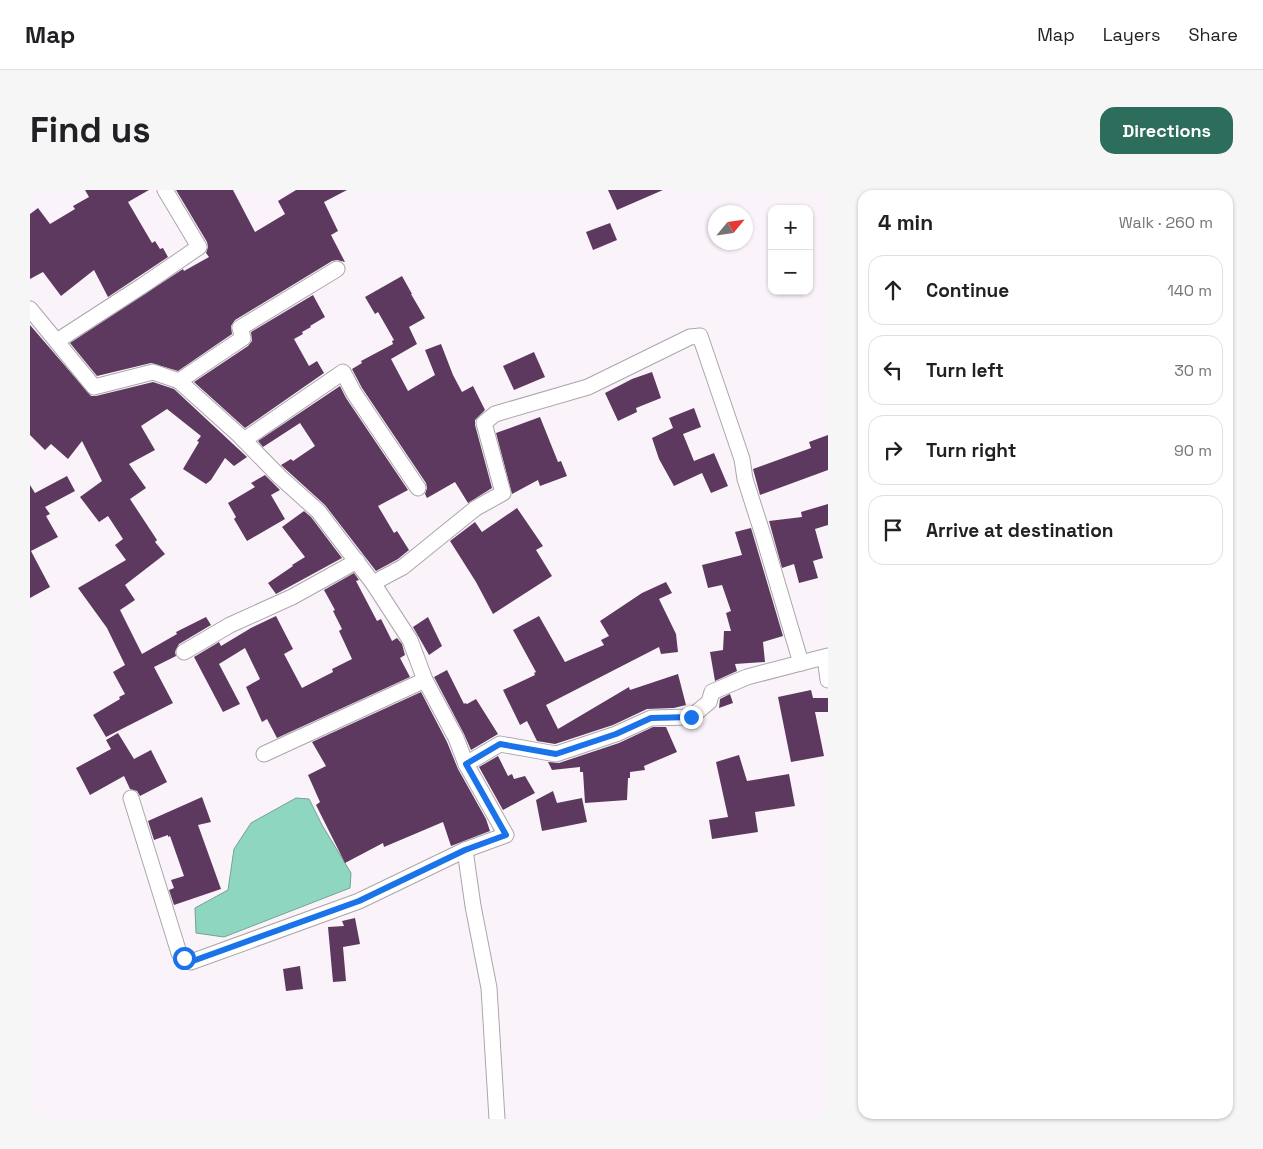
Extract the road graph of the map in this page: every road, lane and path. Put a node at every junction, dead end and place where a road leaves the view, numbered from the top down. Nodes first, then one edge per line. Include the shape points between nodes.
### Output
1 (165, 190) edge
2 (337, 269) dead end
3 (30, 308) edge
4 (57, 341) junction
5 (179, 381) junction
6 (244, 440) junction
7 (418, 488) dead end
8 (357, 561) junction
9 (373, 583) junction
10 (184, 652) dead end
11 (826, 656) edge
12 (801, 663) junction
13 (425, 680) junction
14 (828, 680) edge
15 (264, 754) dead end
16 (466, 764) junction
17 (131, 798) dead end
18 (465, 850) junction
19 (497, 1119) edge

1 - 4 street via 199,247
2 - 5 street via 240,328 243,338
3 - 4 street
4 - 5 street via 94,387 153,372
5 - 6 street
6 - 7 street via 343,372
6 - 8 street via 318,511
8 - 9 street
8 - 10 street
9 - 12 street via 403,567 476,508 503,493 484,423 495,414 588,387 690,337 700,336 742,459 745,479
9 - 13 street via 410,640
11 - 12 street
11 - 14 street
12 - 16 street via 747,677 712,692 708,702 691,717 651,718 616,734 556,754 500,744
13 - 15 street
13 - 16 street
16 - 18 street via 506,835
17 - 18 street via 179,953 190,962 359,901
18 - 19 street via 489,988

